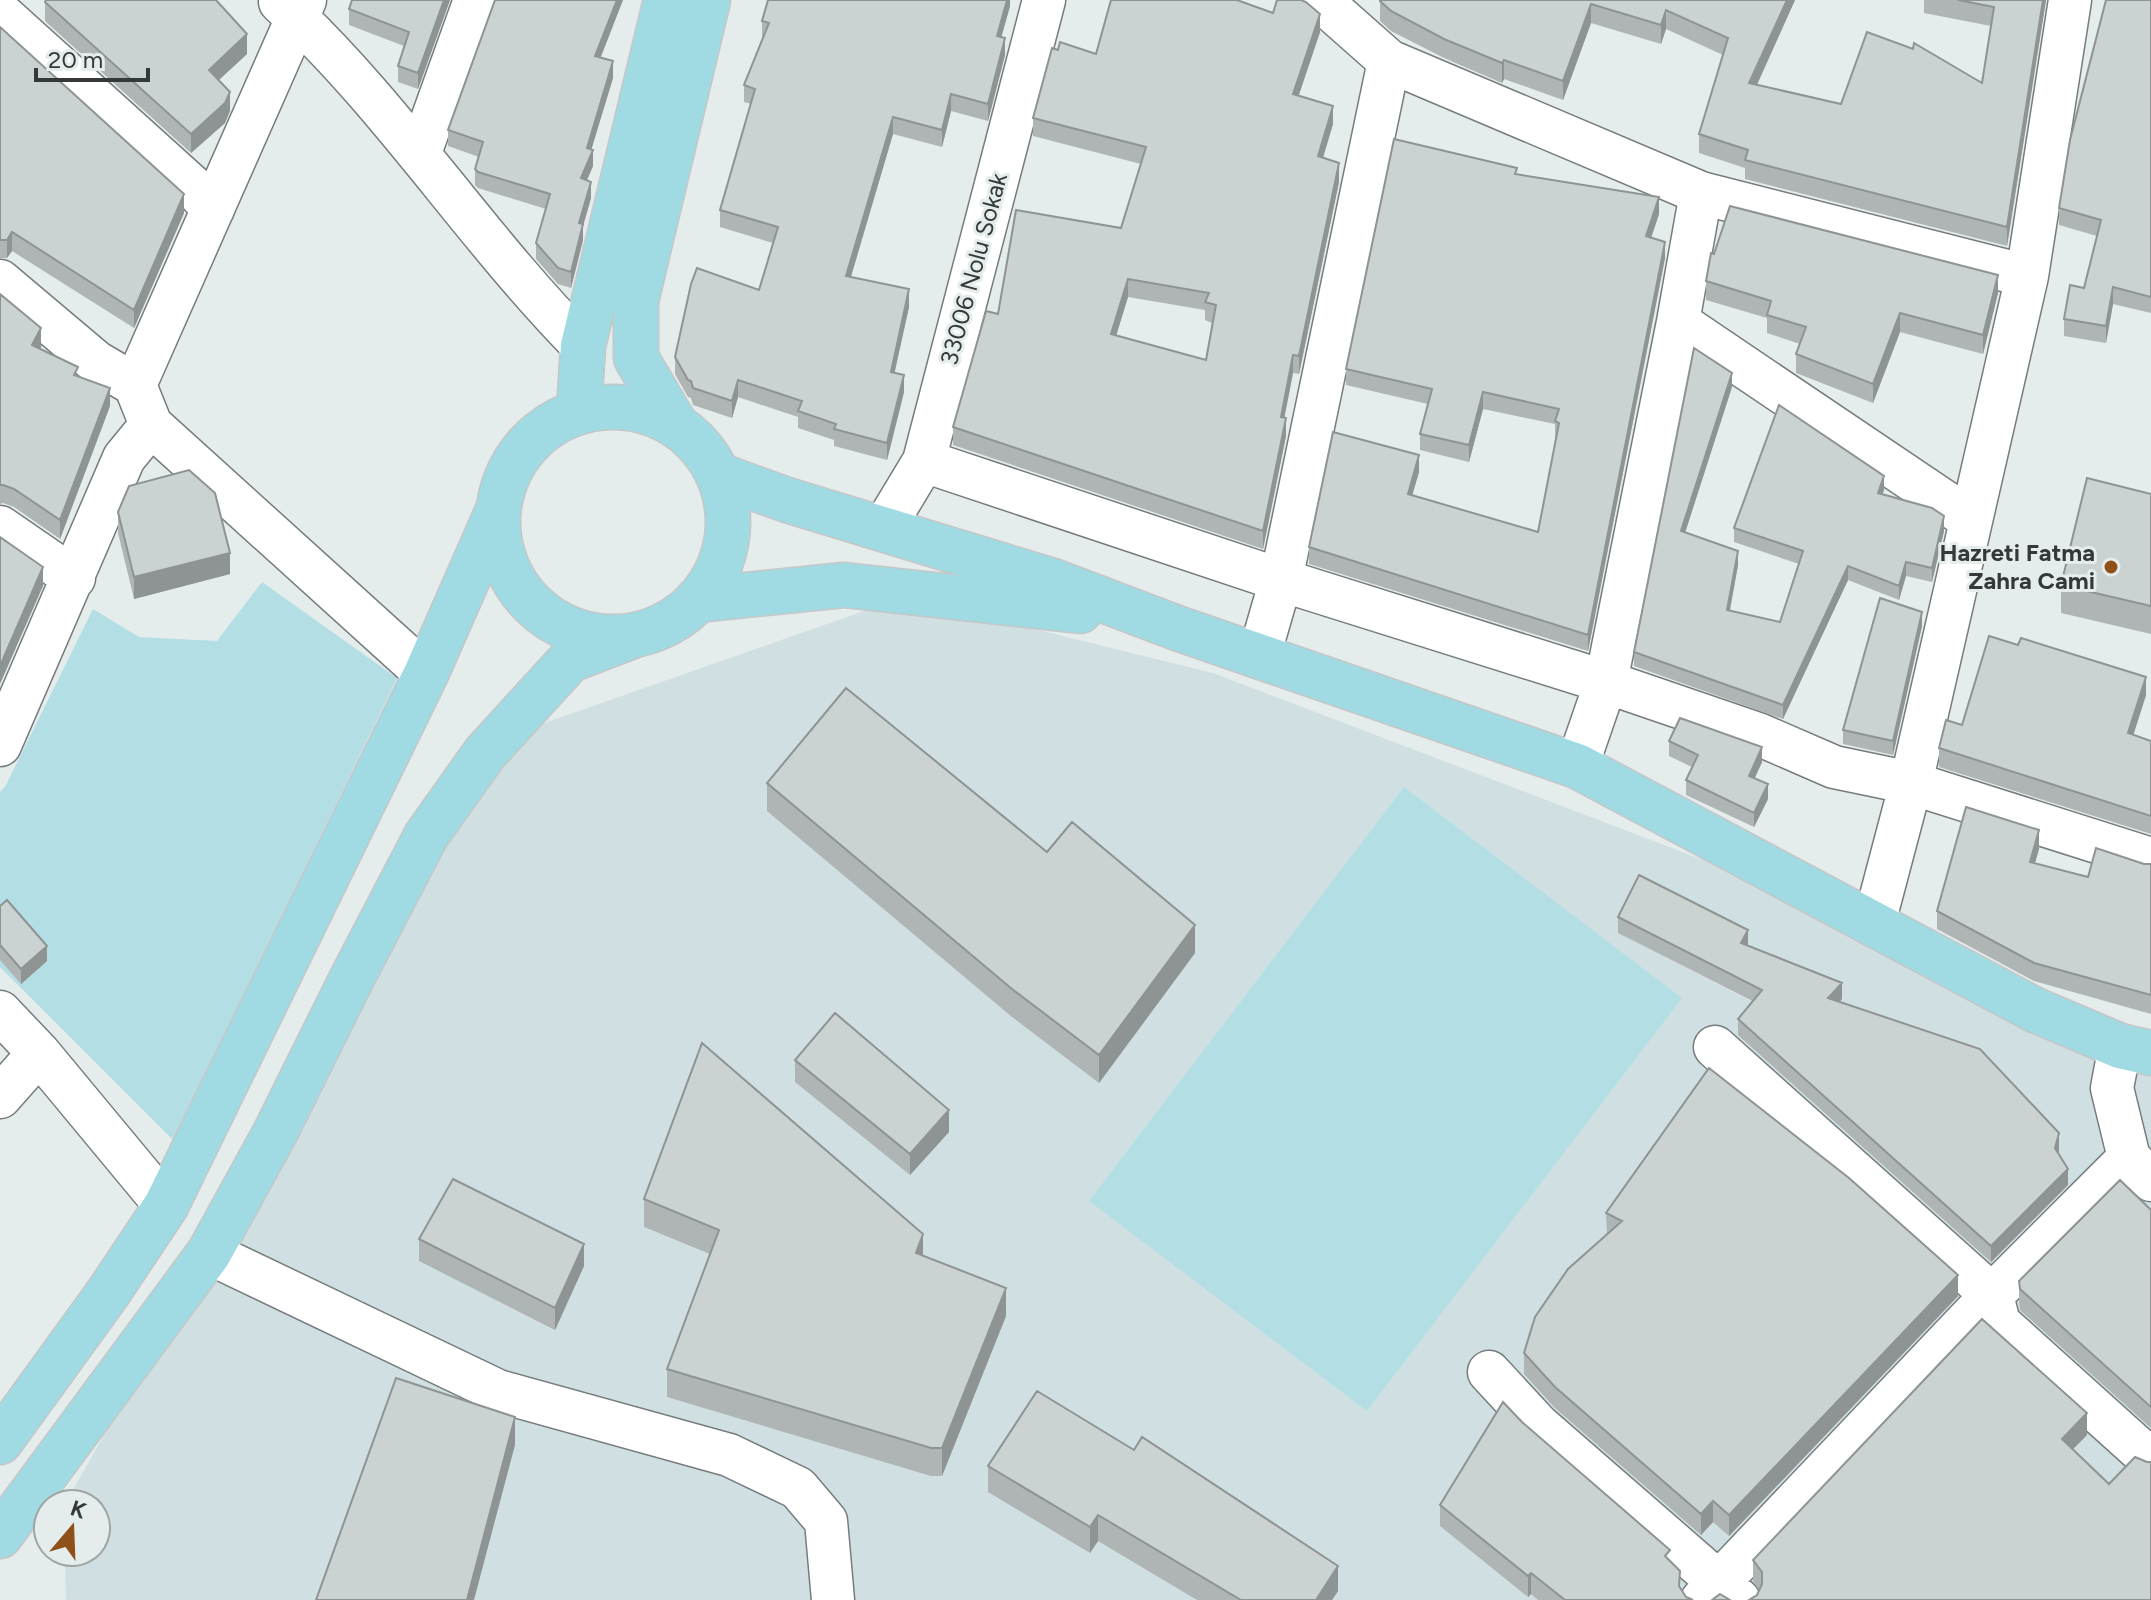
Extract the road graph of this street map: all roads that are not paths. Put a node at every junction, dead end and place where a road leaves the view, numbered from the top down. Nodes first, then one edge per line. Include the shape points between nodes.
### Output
1 (475, 0) edge
2 (666, 0) edge
3 (708, 0) edge
4 (1044, 0) edge
5 (1320, 0) edge
6 (2070, 0) edge
7 (294, 6) edge
8 (0, 13) edge
9 (1389, 61) junction
10 (420, 153) junction
11 (1701, 193) junction
12 (213, 209) junction
13 (2027, 276) junction
14 (0, 281) edge
15 (1678, 322) junction
16 (583, 346) junction
17 (135, 385) junction
18 (579, 411) junction
19 (675, 424) junction
20 (151, 425) junction
21 (924, 461) junction
22 (718, 475) junction
23 (498, 510) junction
24 (1970, 519) junction
25 (0, 527) edge
26 (883, 529) junction
27 (74, 578) junction
28 (1281, 580) junction
29 (697, 600) junction
30 (1177, 628) junction
31 (635, 635) junction
32 (1259, 656) junction
33 (426, 674) junction
34 (1606, 682) junction
35 (0, 745) edge
36 (1577, 766) junction
37 (1911, 783) junction
38 (2151, 859) edge
39 (1874, 923) junction
40 (0, 1012) edge
41 (1715, 1047) dead end
42 (2136, 1049) edge
43 (39, 1053) junction
44 (0, 1097) edge
45 (2140, 1169) edge
46 (166, 1206) junction
47 (209, 1253) junction
48 (1992, 1295) junction
49 (1489, 1372) dead end
50 (0, 1442) edge
51 (2151, 1460) edge
52 (0, 1536) edge
53 (1720, 1594) edge
54 (833, 1600) edge

1 - 10 street
2 - 16 main road
3 - 19 main road via 636,301 636,358
4 - 21 street, 33006 Nolu Sokak
5 - 9 street
6 - 13 street
7 - 10 street
7 - 12 street
8 - 12 street
9 - 11 street
9 - 28 street
10 - 16 street via 549,312
11 - 13 street
11 - 15 street
12 - 17 street
13 - 24 street
14 - 17 street via 96,362
15 - 24 street
15 - 34 street
16 - 18 main road
17 - 20 street
18 - 19 main road via 612,406
18 - 23 main road via 540,432 520,455
19 - 22 main road via 700,446
20 - 27 street via 124,458
20 - 33 street
21 - 26 street, 33006 Nolu Sokak
21 - 28 street
22 - 26 main road
22 - 29 main road via 728,507 727,541 716,573
23 - 31 main road via 500,546 513,579 535,607 565,626 600,636
23 - 33 main road
24 - 37 street
25 - 27 street
26 - 30 main road via 1053,581
27 - 35 street
28 - 32 street
28 - 34 street
29 - 30 main road via 844,585 1059,607
29 - 31 main road via 669,622
30 - 32 main road
31 - 47 main road via 570,660 485,753 426,836
32 - 36 main road
33 - 46 main road
34 - 36 street
34 - 37 street via 1758,734 1834,767
36 - 39 main road
37 - 38 street
37 - 39 street
39 - 42 main road via 2035,1010
40 - 43 street
41 - 48 street
42 - 45 street via 2112,1088
43 - 44 street
43 - 46 street
45 - 48 street
46 - 50 main road
47 - 52 main road
47 - 54 street via 498,1391 729,1455 798,1488 826,1521
48 - 51 street via 1999,1323
48 - 53 street
49 - 53 street via 1538,1425

